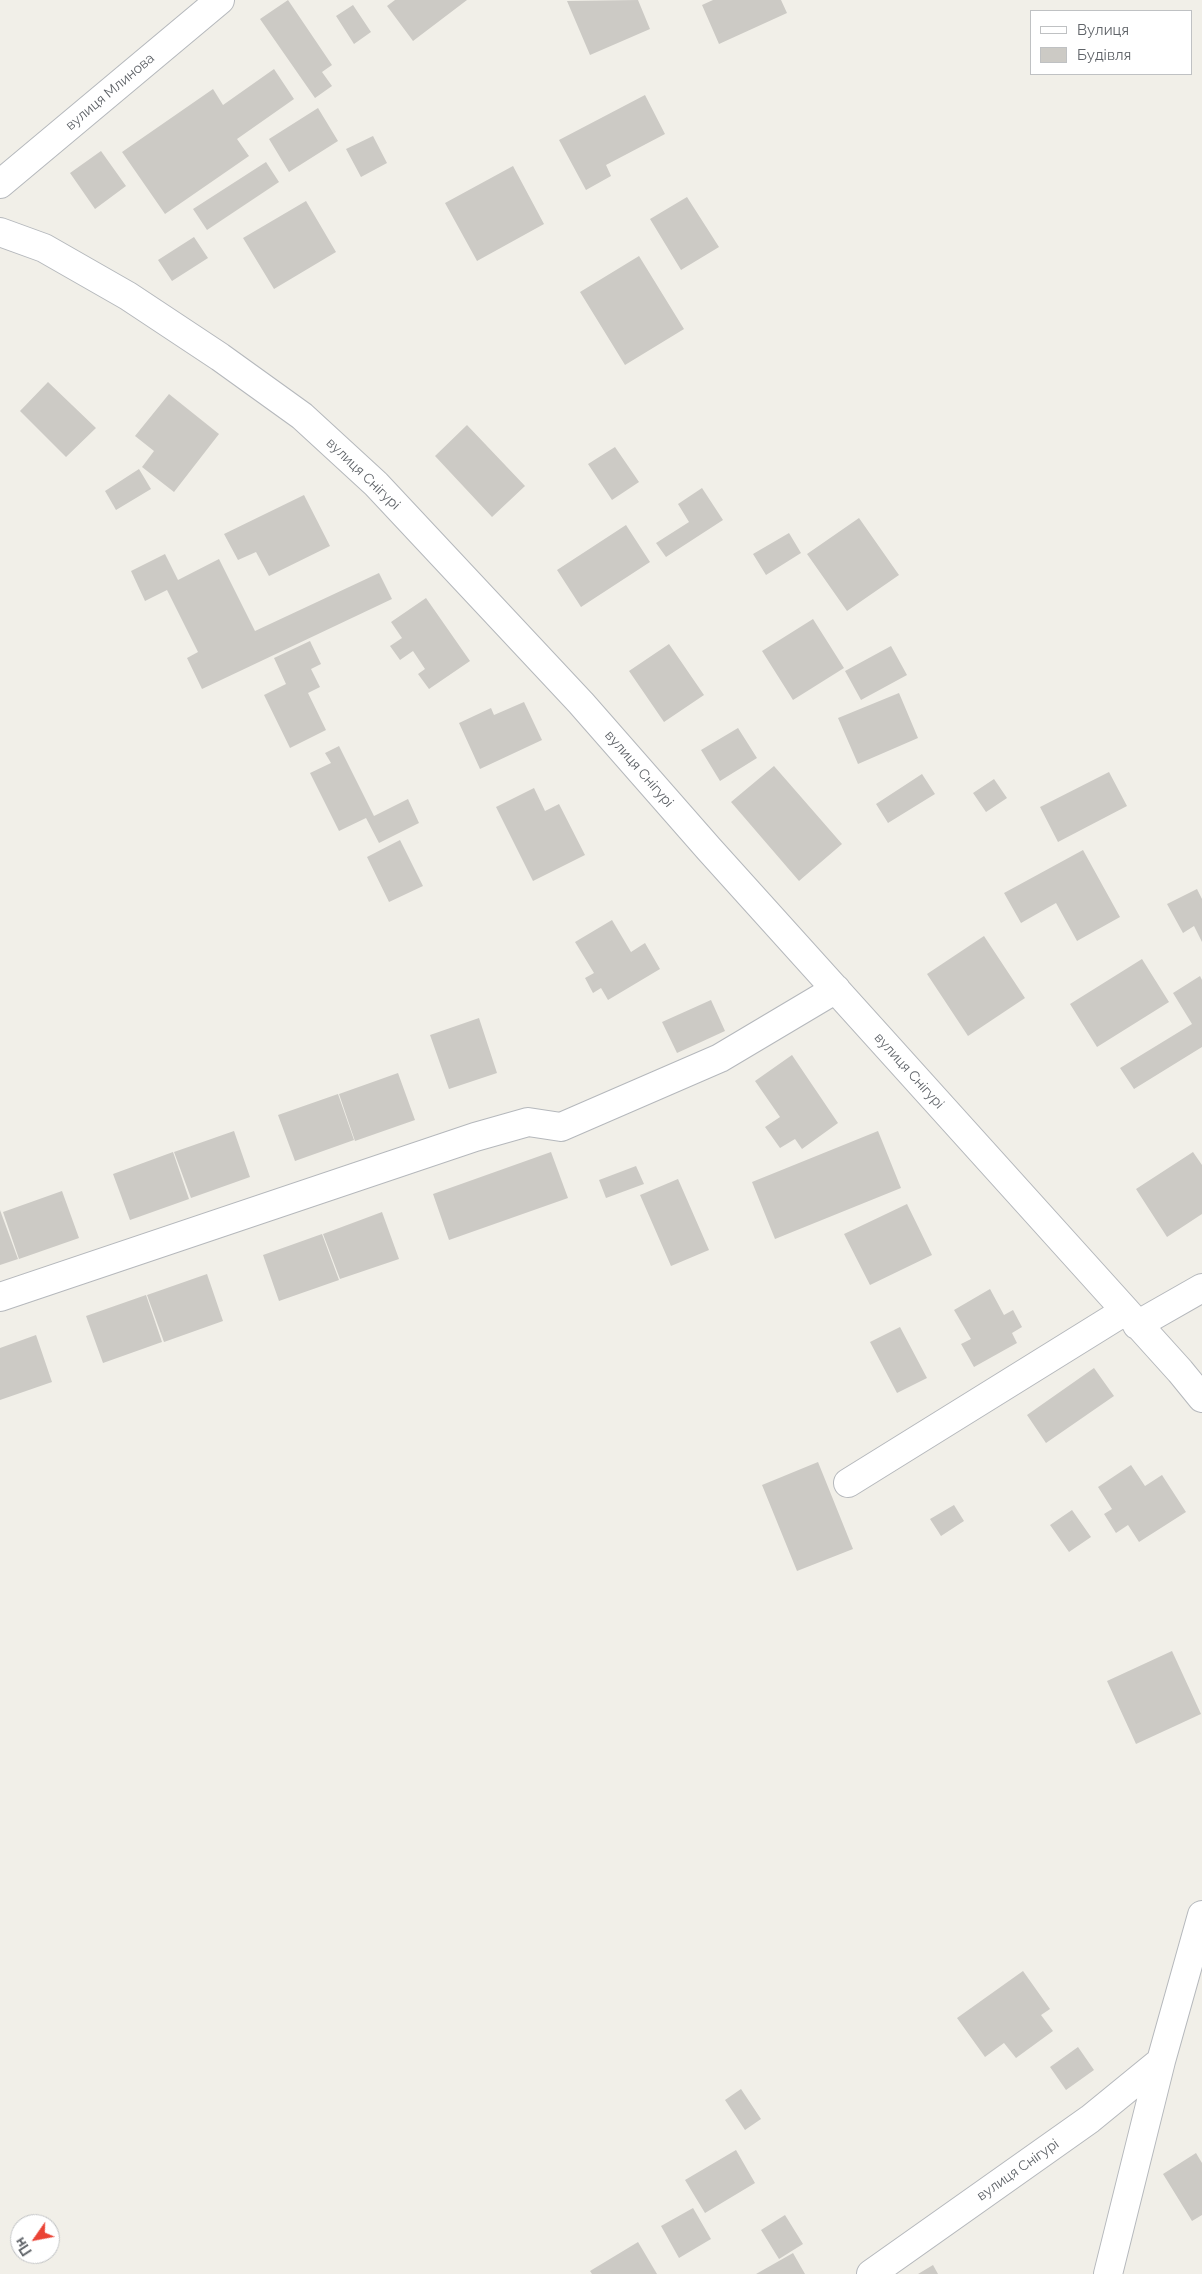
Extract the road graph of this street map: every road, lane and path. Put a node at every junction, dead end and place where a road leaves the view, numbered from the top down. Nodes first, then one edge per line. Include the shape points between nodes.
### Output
1 (220, 0) edge
2 (0, 184) edge
3 (0, 232) edge
4 (836, 989) junction
5 (1202, 1288) edge
6 (0, 1297) edge
7 (1131, 1318) junction
8 (1202, 1398) edge
9 (848, 1483) dead end
10 (1202, 1914) edge
11 (1161, 2061) junction
12 (871, 2274) edge
13 (1108, 2274) edge

1 - 2 street, вулиця Млинова
3 - 4 street, вулиця Снігурі via 44,248 128,296 302,416 376,484 459,571
4 - 6 street via 720,1058 561,1127 528,1122 475,1137
4 - 7 street, вулиця Снігурі
5 - 7 street
7 - 8 street, вулиця Снігурі
7 - 9 street
10 - 11 street
11 - 12 street, вулиця Снігурі via 1090,2119
11 - 13 street

